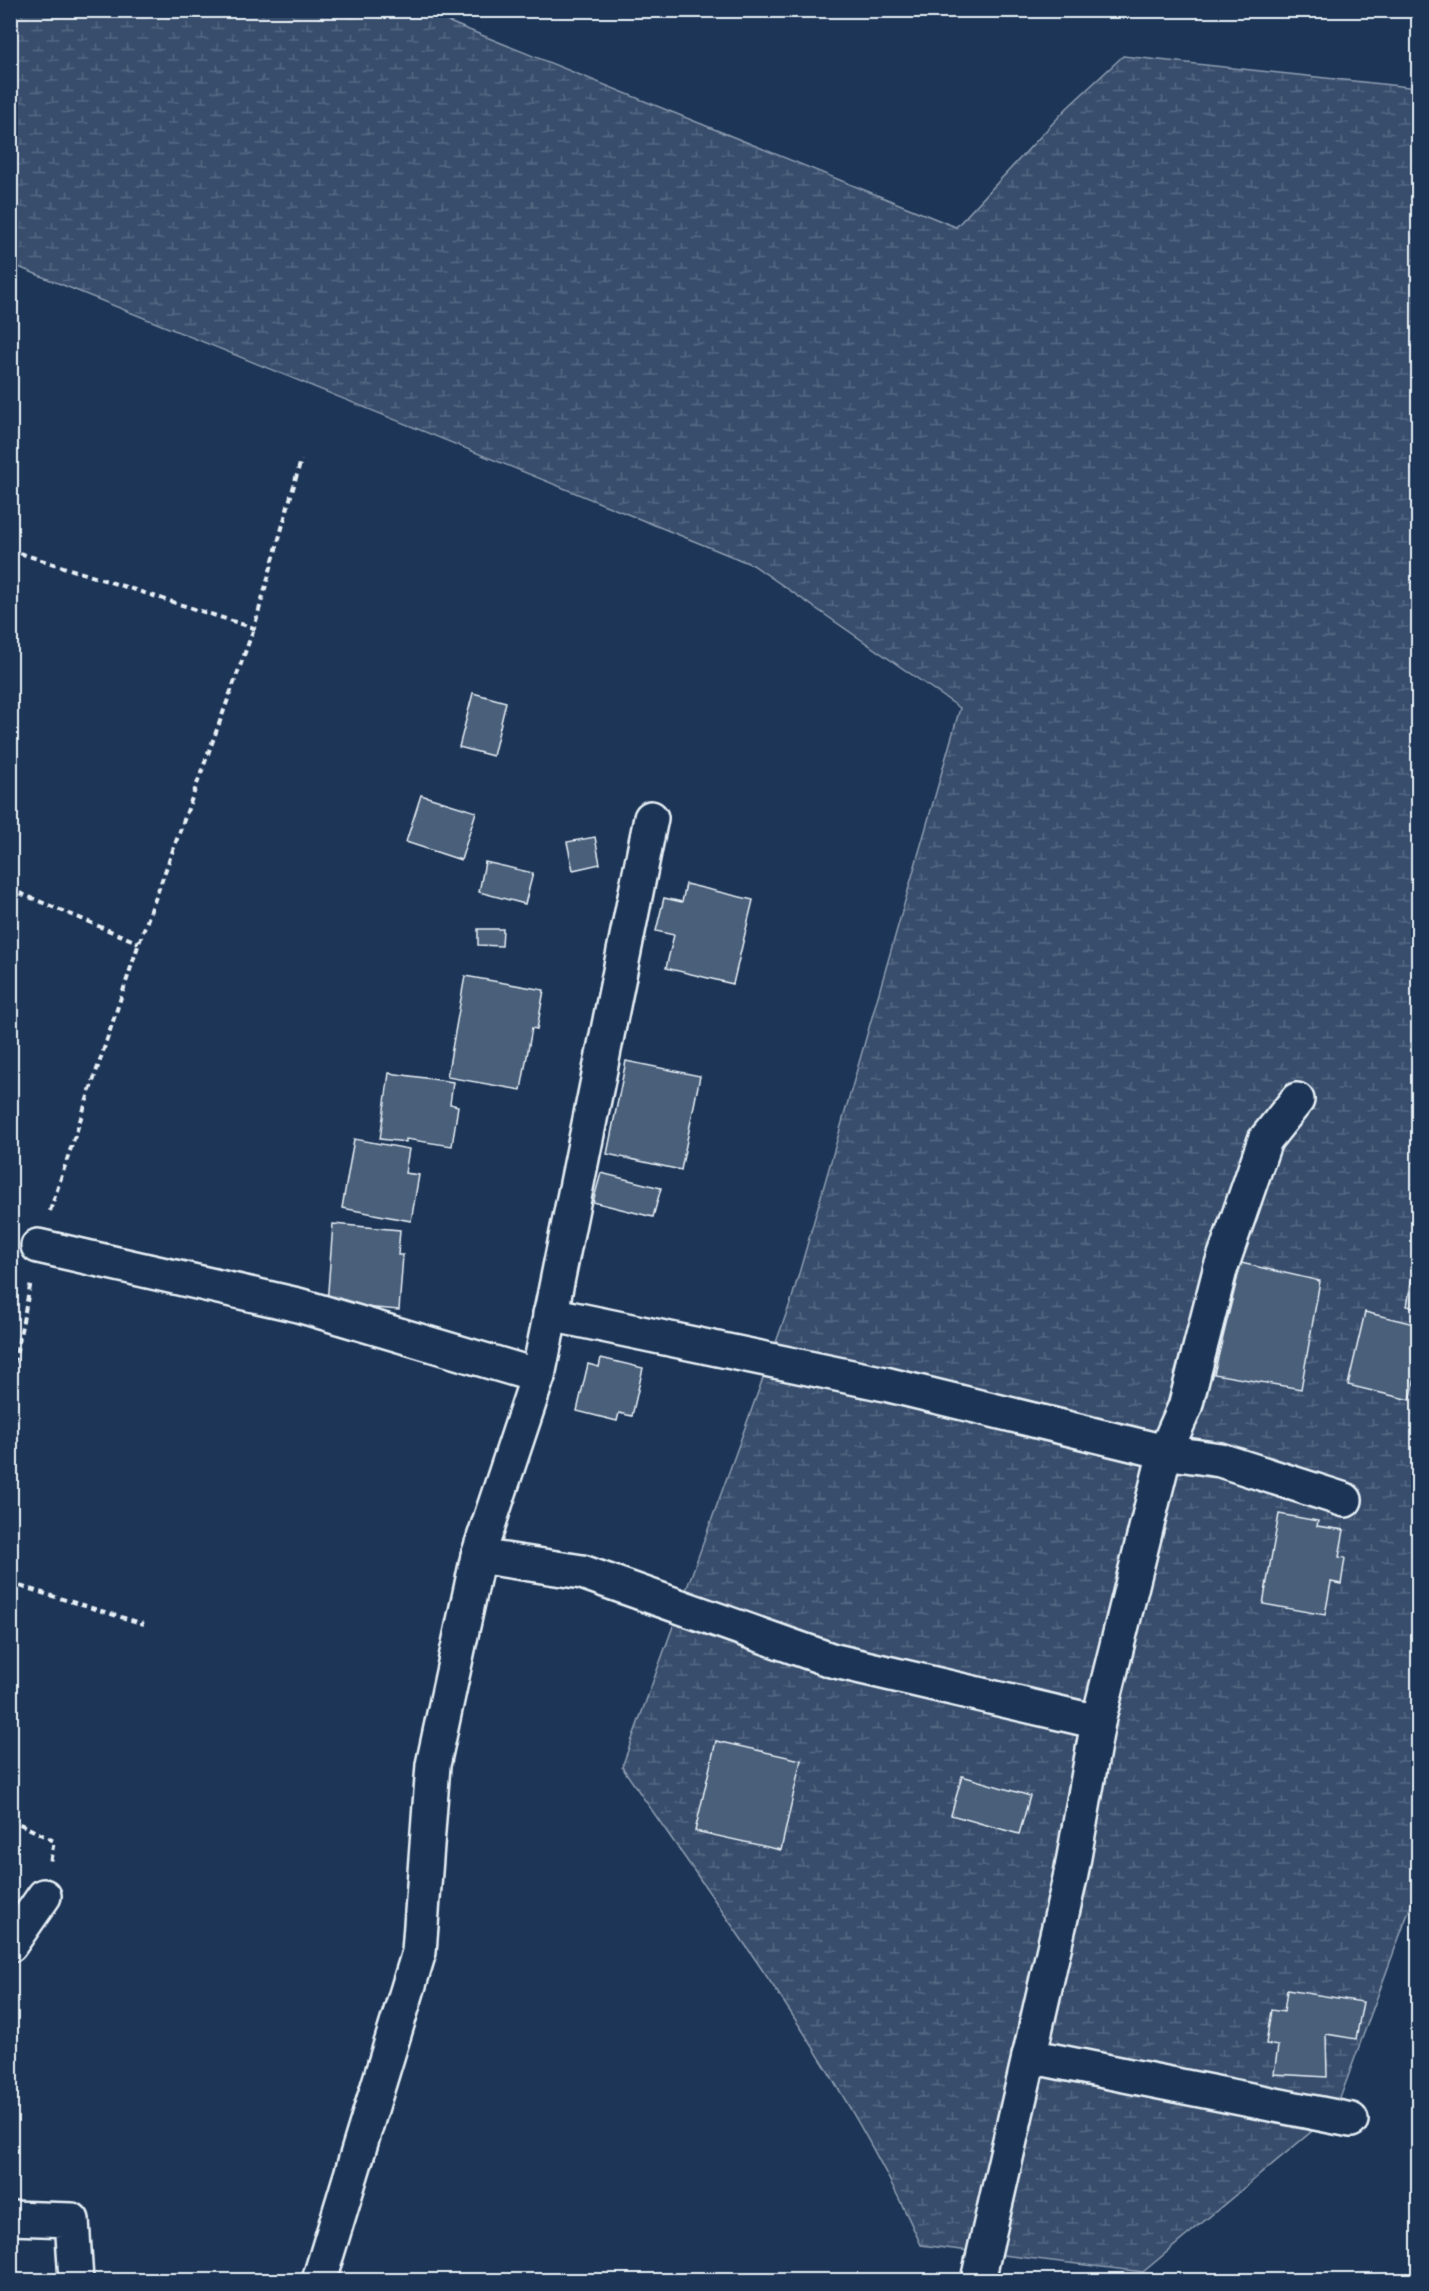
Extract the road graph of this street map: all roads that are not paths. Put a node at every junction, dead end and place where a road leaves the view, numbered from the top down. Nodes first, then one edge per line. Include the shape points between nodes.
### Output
1 (651, 818) dead end
2 (1297, 1100) dead end
3 (38, 1246) road end
4 (550, 1314) junction
5 (538, 1376) junction
6 (1165, 1452) junction
7 (1345, 1500) dead end
8 (478, 1556) junction
9 (1098, 1722) junction
10 (44, 1896) road end
11 (10, 1945) edge
12 (1029, 2056) junction
13 (1351, 2120) dead end
14 (10, 2217) edge
15 (76, 2280) edge
16 (319, 2280) edge
17 (978, 2280) edge

1 - 4 street
2 - 6 street via 1265,1140 1220,1270 1185,1407
3 - 5 street via 298,1305
4 - 5 street
4 - 6 street via 885,1384
5 - 8 street
6 - 7 street via 1220,1460
6 - 9 street
8 - 9 street via 582,1572 831,1660
8 - 16 street via 433,1765 419,1952
9 - 12 street via 1071,1874
10 - 11 street
12 - 13 street
12 - 17 street
14 - 15 street via 72,2220

